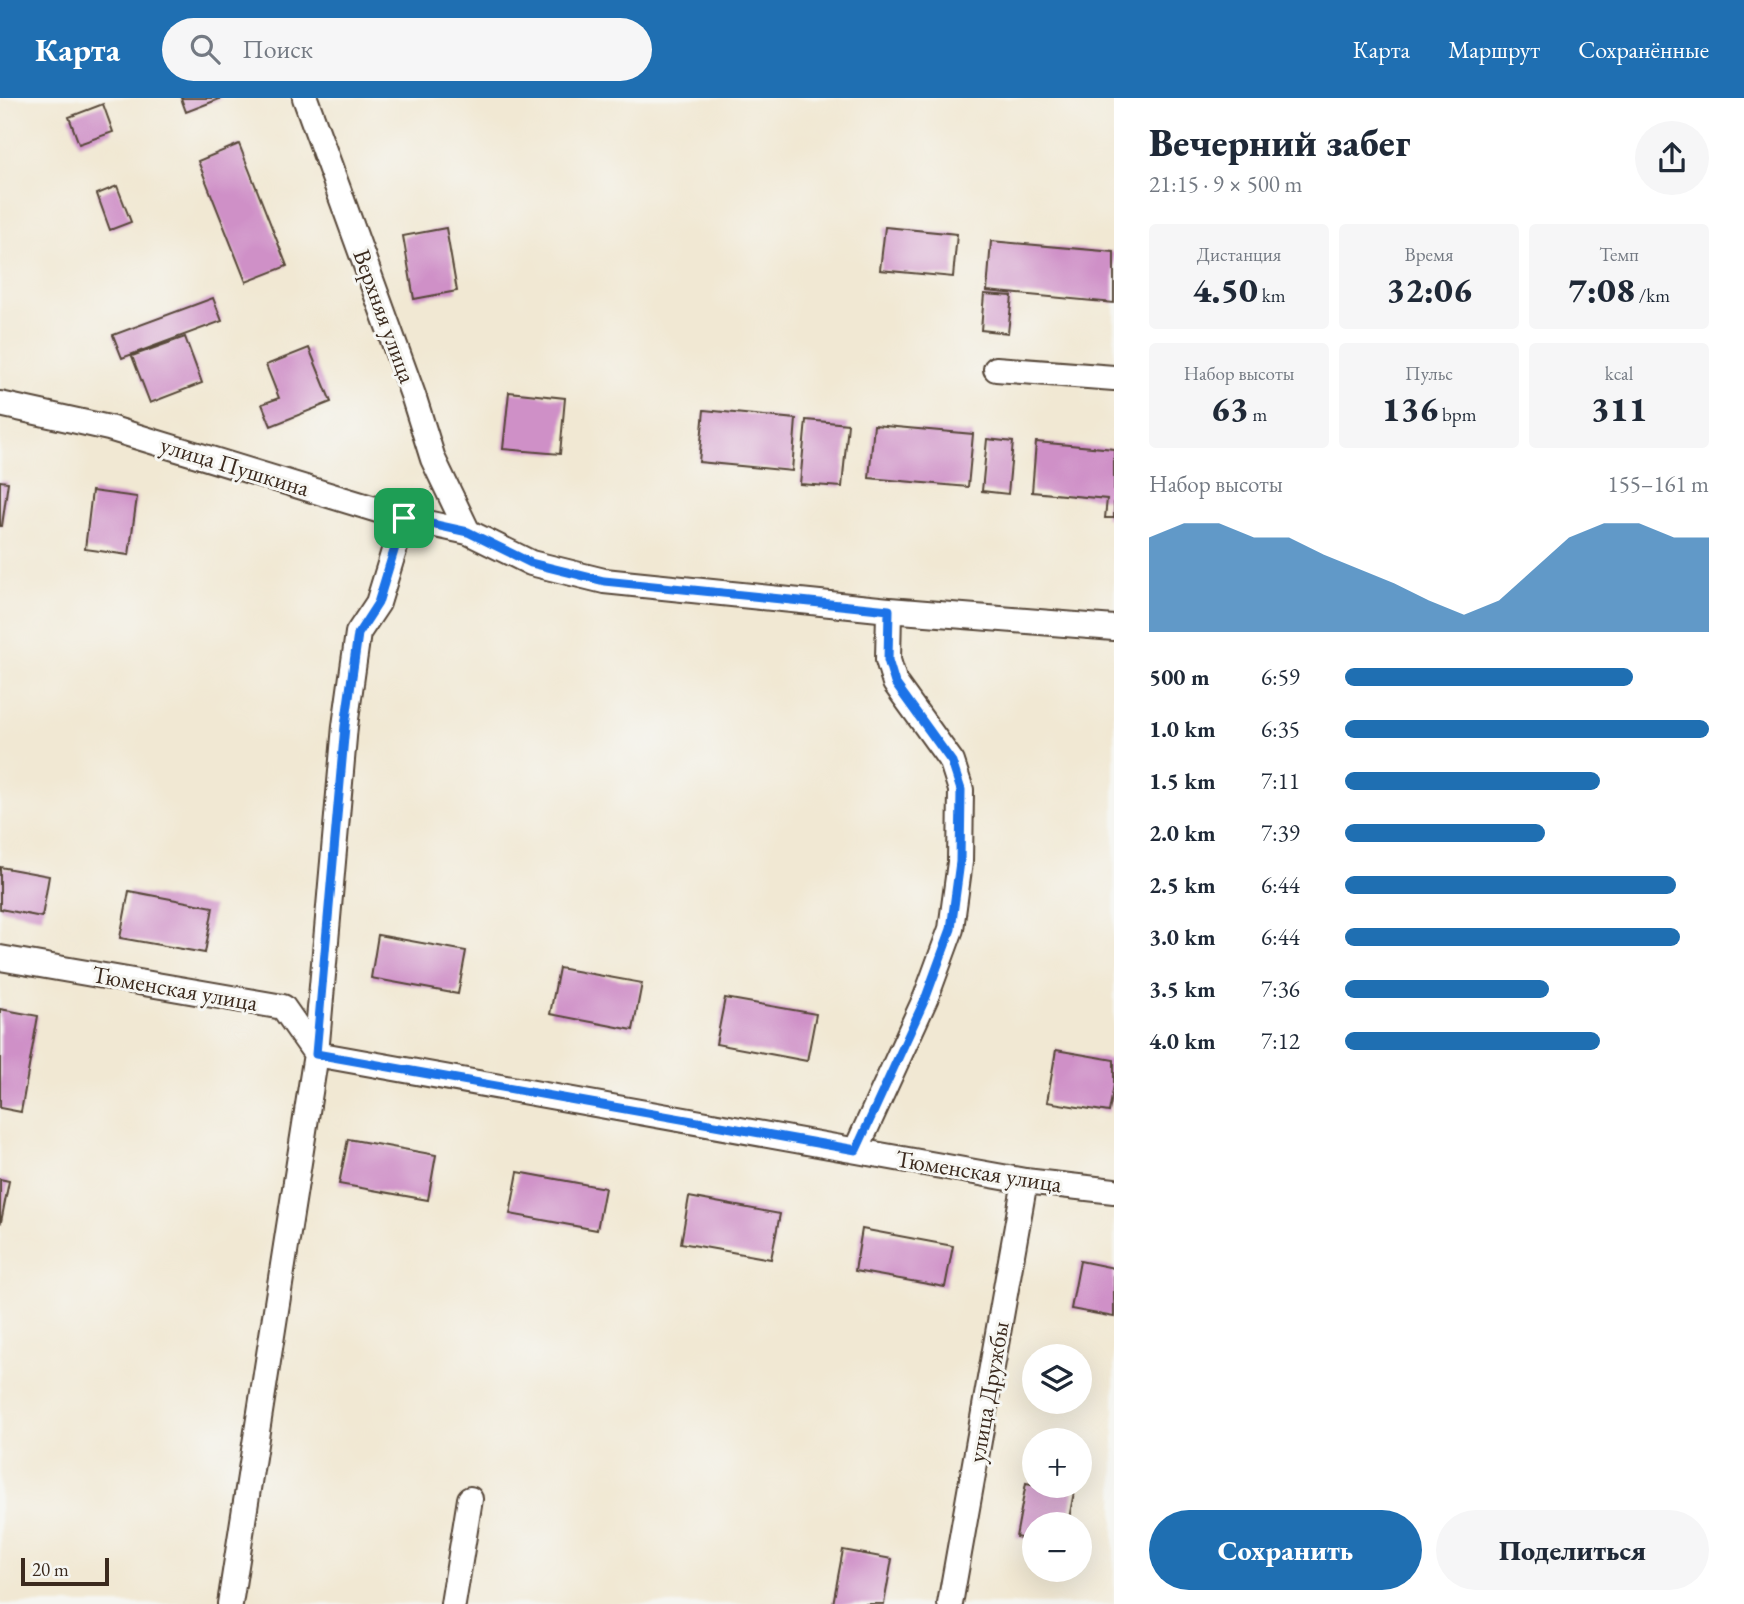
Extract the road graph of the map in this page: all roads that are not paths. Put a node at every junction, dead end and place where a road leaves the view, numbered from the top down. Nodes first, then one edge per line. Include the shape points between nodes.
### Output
1 (305, 98) edge
2 (996, 369) dead end
3 (1114, 377) edge
4 (0, 404) edge
5 (404, 518) junction
6 (468, 532) junction
7 (889, 610) junction
8 (1114, 628) edge
9 (0, 958) edge
10 (316, 1054) junction
11 (856, 1150) junction
12 (1026, 1181) junction
13 (1114, 1191) edge
14 (470, 1499) dead end
15 (230, 1604) edge
16 (453, 1604) edge
17 (950, 1604) edge

1 - 6 street, Верхняя улица via 433,459
2 - 3 street
4 - 5 street, улица Пушкина via 109,428
5 - 6 street, улица Пушкина
5 - 10 street via 378,603 358,634 345,726
6 - 7 street, улица Пушкина via 531,563 604,581
7 - 8 street, улица Пушкина
7 - 11 street via 888,660 895,683 952,762 961,790 960,862 951,929 939,963
9 - 10 street, Тюменская улица via 283,1007
10 - 11 street, Тюменская улица
10 - 15 street
11 - 12 street, Тюменская улица
12 - 13 street, Тюменская улица
12 - 17 street, улица Дружбы
14 - 16 street

